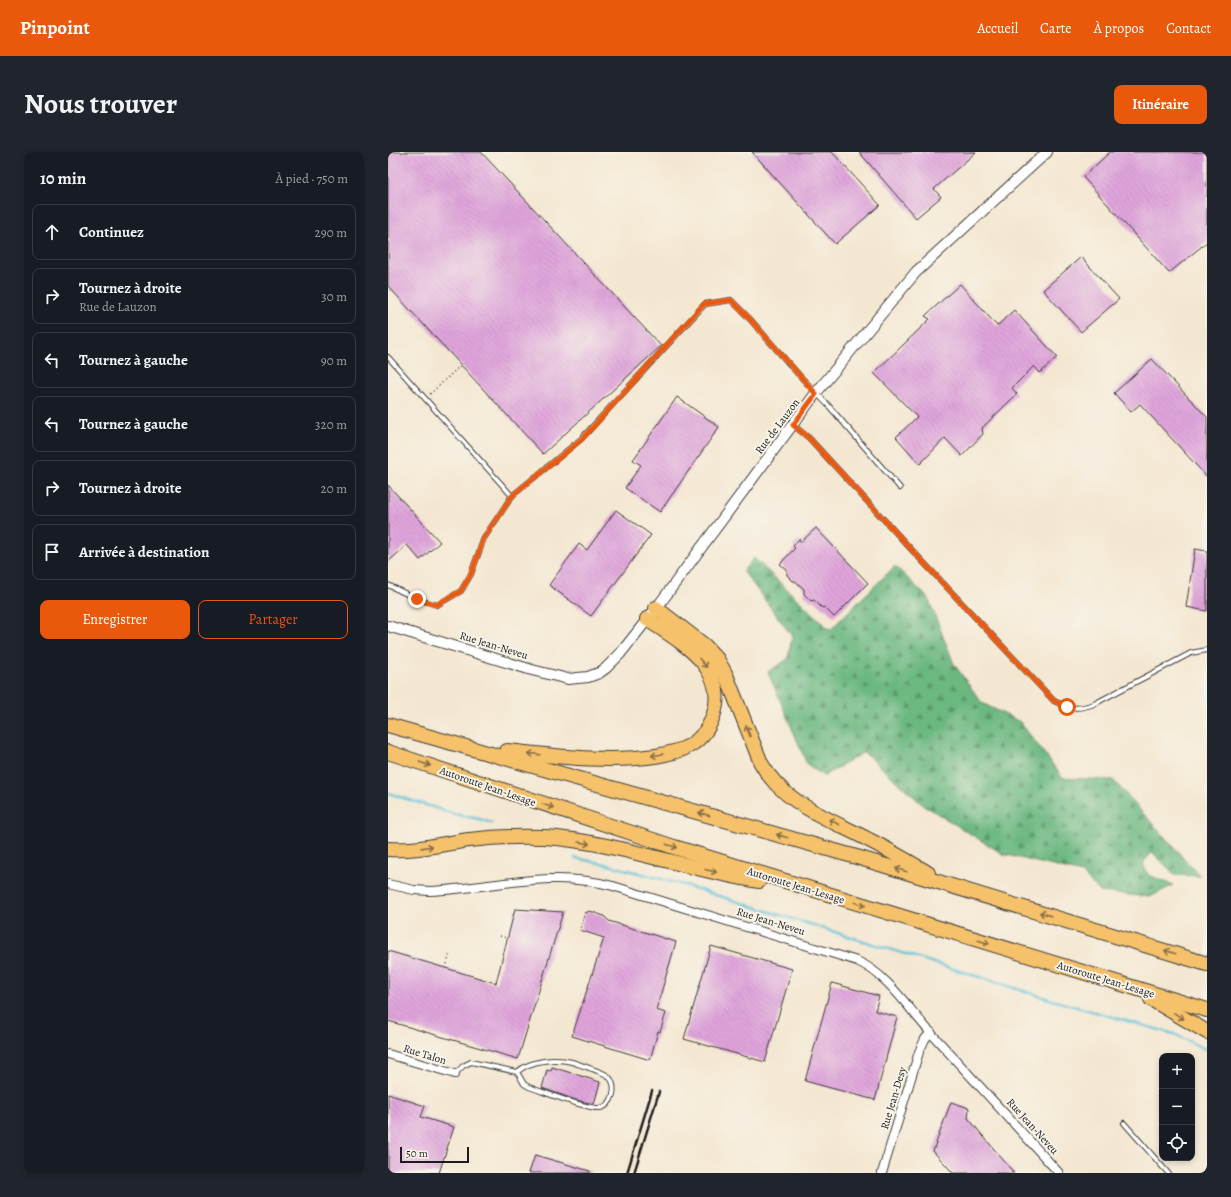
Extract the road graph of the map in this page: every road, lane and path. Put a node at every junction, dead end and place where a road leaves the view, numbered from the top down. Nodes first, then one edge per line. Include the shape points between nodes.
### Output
1 (1047, 152) edge
2 (388, 357) edge
3 (461, 365) dead end
4 (816, 394) junction
5 (425, 399) junction
6 (793, 425) junction
7 (900, 488) dead end
8 (512, 496) junction
9 (388, 585) edge
10 (651, 614) junction
11 (388, 626) edge
12 (1207, 650) edge
13 (593, 676) joint
14 (388, 725) edge
15 (465, 747) junction
16 (388, 752) edge
17 (388, 849) edge
18 (388, 884) edge
19 (951, 886) junction
20 (809, 889) junction
21 (500, 936) dead end
22 (507, 938) dead end
23 (450, 953) dead end
24 (1207, 964) edge
25 (446, 968) dead end
26 (1134, 988) junction
27 (1207, 1010) edge
28 (931, 1032) junction
29 (1207, 1032) edge
30 (388, 1054) edge
31 (517, 1072) junction
32 (455, 1074) joint
33 (1124, 1123) dead end
34 (882, 1173) edge
35 (1059, 1173) edge
36 (1168, 1173) edge

1 - 4 street, Rue de Lauzon via 916,272
2 - 5 lane
3 - 5 path
4 - 6 street, Rue de Lauzon
4 - 7 lane
4 - 8 lane via 731,300 704,304 582,439
5 - 8 lane
6 - 10 street, Rue de Lauzon
6 - 12 lane via 809,438 1054,701 1079,709 1094,704 1191,653
8 - 9 lane via 484,538 471,574 461,591 437,605 417,599
10 - 13 street, Rue de Lauzon via 613,662
10 -> 15 highway via 694,653 706,666 713,680 716,702 712,719 703,735 688,746 669,753 618,759 579,758
19 -> 10 highway via 869,839 802,805 780,788 761,763 717,658 704,645
11 - 13 street, Rue Jean-Neveu via 555,676 573,679
14 - 15 highway
19 -> 15 highway
16 -> 20 highway, Autoroute Jean-Lesage
17 -> 20 highway via 408,849 494,838 546,837 613,848 735,877
18 - 28 street, Rue Jean-Neveu via 430,891 537,879 578,880 613,886 861,962 876,972
24 -> 19 highway
20 -> 26 highway, Autoroute Jean-Lesage
21 - 22 path
23 - 25 path
26 - 27 highway, Autoroute Jean-Lesage
26 -> 29 highway
28 - 34 street, Rue Jean-Desy via 919,1052
28 - 35 street, Rue Jean-Neveu
30 - 32 street, Rue Talon
31 - 31 lane via 542,1061 572,1062 608,1076 612,1082 612,1099 609,1104 600,1108 586,1106 529,1087 524,1084
31 - 32 lane via 471,1062
33 - 36 lane

